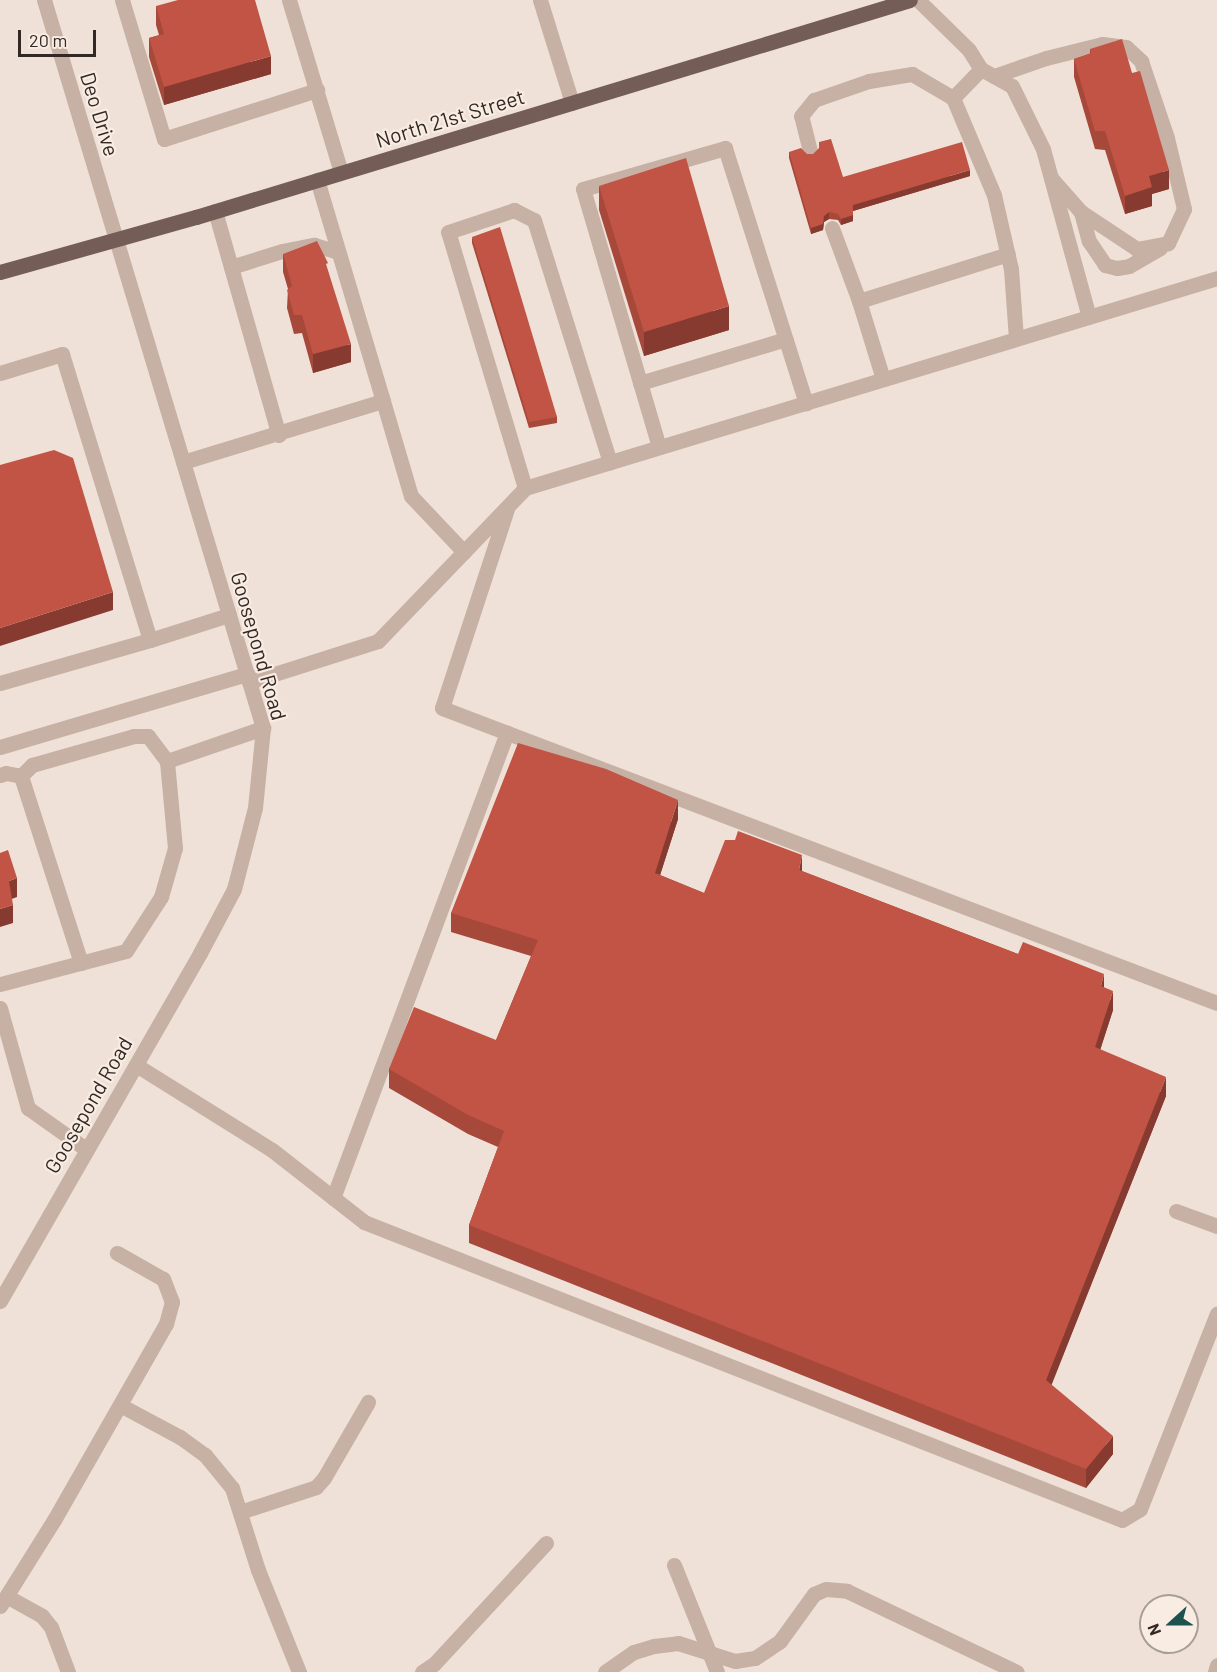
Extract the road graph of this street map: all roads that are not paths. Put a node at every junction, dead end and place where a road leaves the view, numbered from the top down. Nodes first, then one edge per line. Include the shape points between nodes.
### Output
1 (44, 0) edge
2 (122, 0) edge
3 (289, 0) edge
4 (540, 0) edge
5 (918, 0) edge
6 (902, 1) edge
7 (988, 73) junction
8 (317, 90) junction
9 (953, 98) junction
10 (572, 103) junction
11 (810, 151) edge
12 (341, 172) junction
13 (1051, 178) junction
14 (317, 180) junction
15 (215, 211) junction
16 (1081, 212) junction
17 (832, 228) dead end
18 (117, 240) junction
19 (1163, 246) junction
20 (338, 252) junction
21 (1008, 254) junction
22 (231, 267) junction
23 (0, 272) edge
24 (1217, 278) edge
25 (859, 301) junction
26 (1089, 317) junction
27 (786, 339) junction
28 (1016, 339) junction
29 (0, 374) edge
30 (883, 379) junction
31 (640, 382) junction
32 (383, 401) junction
33 (806, 403) junction
34 (279, 435) junction
35 (660, 447) junction
36 (183, 462) junction
37 (610, 462) junction
38 (525, 488) junction
39 (508, 505) junction
40 (464, 552) junction
41 (229, 615) junction
42 (150, 640) junction
43 (248, 678) junction
44 (0, 683) edge
45 (263, 728) junction
46 (507, 732) junction
47 (0, 747) edge
48 (167, 761) junction
49 (0, 776) edge
50 (21, 776) junction
51 (81, 963) junction
52 (0, 984) edge
53 (1217, 1004) edge
54 (0, 1008) edge
55 (135, 1065) junction
56 (87, 1150) junction
57 (333, 1198) junction
58 (1176, 1211) dead end
59 (1217, 1226) edge
60 (117, 1253) dead end
61 (0, 1301) edge
62 (1217, 1314) edge
63 (368, 1402) dead end
64 (120, 1405) junction
65 (240, 1512) junction
66 (546, 1543) dead end
67 (674, 1565) dead end
68 (4, 1601) edge
69 (710, 1652) junction
70 (1217, 1665) edge
71 (432, 1669) edge
72 (68, 1672) edge
73 (299, 1672) edge
74 (605, 1672) edge
75 (717, 1672) edge
76 (1017, 1672) edge
77 (1215, 1672) edge

1 - 18 street, Deo Drive
2 - 8 street via 164,139
3 - 8 street
4 - 10 street
5 - 7 street
6 - 10 main road, North 21st Street
7 - 9 street
7 - 13 street via 1012,86 1043,149
7 - 19 street via 1102,44 1126,47 1141,61 1167,138 1184,209
8 - 12 street
9 - 11 street via 912,74 869,81 814,100 801,116
9 - 21 street via 994,195
10 - 12 main road, North 21st Street
12 - 14 main road, North 21st Street
13 - 16 street
13 - 26 street
14 - 15 main road, North 21st Street
14 - 20 street
15 - 18 main road, North 21st Street
15 - 22 street
16 - 19 street via 1137,249
16 - 19 street via 1089,241 1105,266 1129,266
17 - 25 street
18 - 23 main road, North 21st Street
18 - 36 street, Goosepond Road
20 - 22 street via 314,245
20 - 32 street
21 - 25 street
21 - 28 street
22 - 34 street
24 - 26 street
25 - 30 street
26 - 28 street
27 - 31 street
27 - 31 street via 725,148 584,189
27 - 33 street
28 - 30 street
29 - 42 street via 62,354
30 - 33 street
31 - 35 street
32 - 34 street
32 - 40 street via 411,496
33 - 35 street
34 - 36 street
35 - 37 street
36 - 41 street, Goosepond Road
37 - 38 street
37 - 38 street via 534,220 514,210 448,232
38 - 39 street
39 - 40 street
39 - 46 street via 442,708
40 - 43 street via 378,641
41 - 42 street
41 - 43 street, Goosepond Road
42 - 44 street
43 - 45 street, Goosepond Road
43 - 47 street
45 - 48 street
45 - 55 street, Goosepond Road via 255,808 234,888
46 - 53 street
46 - 57 street
48 - 50 street via 148,736 134,736 32,765
48 - 51 street via 176,848 161,897 126,951
49 - 50 street
50 - 51 street
51 - 52 street
54 - 56 street via 28,1108
55 - 56 street, Goosepond Road
55 - 57 street via 272,1150
56 - 61 street, Goosepond Road
57 - 62 street via 364,1222 1122,1520 1140,1509
58 - 59 street
60 - 64 street via 163,1279 172,1302 166,1324
63 - 65 street via 316,1487
64 - 65 street via 205,1455 232,1488
64 - 68 street
65 - 73 street via 258,1570
66 - 71 street
67 - 69 street
68 - 72 street via 42,1616 51,1627
69 - 74 street via 678,1643 654,1646 634,1652
69 - 75 street
69 - 76 street via 735,1661 755,1658 780,1641 814,1594 826,1589 847,1591
70 - 77 street

